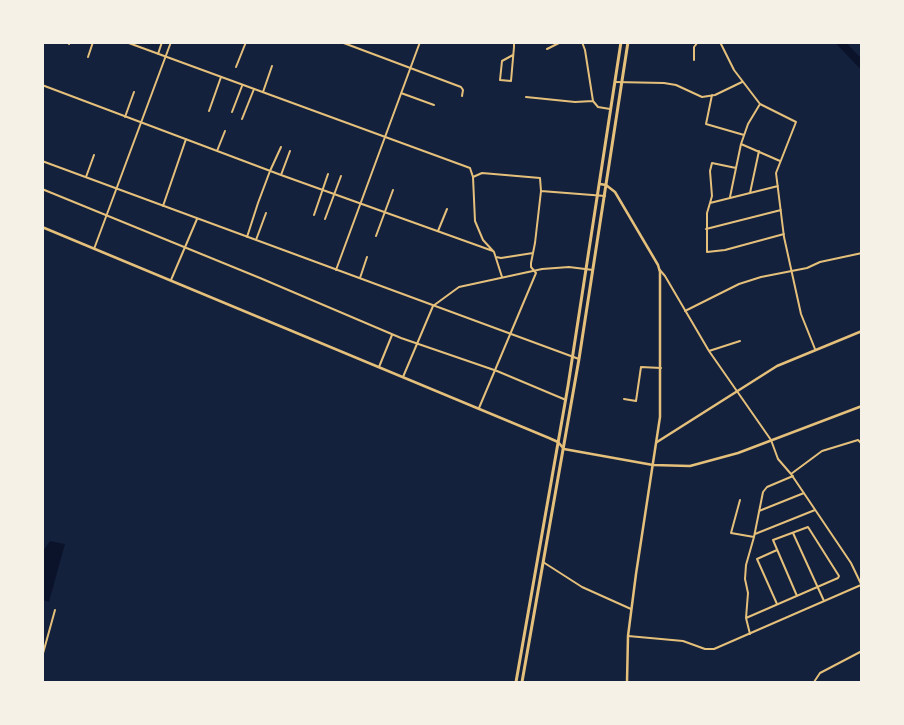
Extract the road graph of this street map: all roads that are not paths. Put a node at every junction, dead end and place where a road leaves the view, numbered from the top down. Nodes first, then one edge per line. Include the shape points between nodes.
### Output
1 (93, 42) edge
2 (126, 42) edge
3 (162, 42) edge
4 (172, 42) edge
5 (246, 42) edge
6 (341, 42) edge
7 (420, 42) edge
8 (514, 42) edge
9 (561, 42) edge
10 (582, 42) edge
11 (621, 42) edge
12 (628, 42) edge
13 (698, 42) edge
14 (720, 42) edge
15 (547, 49) dead end
16 (158, 54) junction
17 (513, 54) junction
18 (88, 57) dead end
19 (166, 57) junction
20 (694, 60) dead end
21 (272, 66) dead end
22 (236, 67) dead end
23 (410, 68) junction
24 (221, 77) junction
25 (615, 82) junction
26 (622, 82) junction
27 (742, 82) junction
28 (42, 85) edge
29 (242, 85) junction
30 (254, 89) junction
31 (134, 92) dead end
32 (263, 92) junction
33 (401, 93) junction
34 (712, 95) junction
35 (462, 96) dead end
36 (526, 97) dead end
37 (593, 101) junction
38 (760, 104) junction
39 (434, 106) dead end
40 (611, 109) junction
41 (209, 110) dead end
42 (232, 112) dead end
43 (126, 117) junction
44 (242, 120) dead end
45 (142, 123) junction
46 (225, 131) dead end
47 (744, 135) junction
48 (385, 137) junction
49 (186, 139) junction
50 (741, 144) junction
51 (281, 147) dead end
52 (217, 151) junction
53 (290, 151) dead end
54 (759, 151) junction
55 (94, 155) dead end
56 (42, 161) edge
57 (780, 161) junction
58 (736, 168) junction
59 (270, 171) junction
60 (328, 174) dead end
61 (281, 175) junction
62 (341, 176) dead end
63 (86, 177) junction
64 (473, 177) junction
65 (600, 184) junction
66 (606, 185) junction
67 (778, 186) junction
68 (42, 189) edge
69 (117, 189) junction
70 (323, 190) junction
71 (393, 190) dead end
72 (541, 191) junction
73 (750, 193) junction
74 (335, 195) junction
75 (605, 196) junction
76 (598, 197) junction
77 (730, 198) junction
78 (710, 203) junction
79 (360, 204) junction
80 (163, 206) junction
81 (447, 209) dead end
82 (781, 210) junction
83 (266, 213) dead end
84 (385, 213) junction
85 (106, 215) junction
86 (314, 215) dead end
87 (197, 219) junction
88 (325, 219) dead end
89 (42, 228) edge
90 (706, 229) junction
91 (438, 231) junction
92 (784, 234) junction
93 (376, 236) dead end
94 (248, 237) junction
95 (256, 240) junction
96 (185, 247) junction
97 (94, 249) junction
98 (494, 252) junction
99 (533, 253) junction
100 (862, 254) edge
101 (368, 257) dead end
102 (496, 257) junction
103 (660, 269) junction
104 (336, 270) junction
105 (532, 270) junction
106 (586, 270) junction
107 (592, 270) junction
108 (792, 271) junction
109 (502, 277) junction
110 (360, 278) junction
111 (171, 280) junction
112 (433, 306) junction
113 (685, 311) junction
114 (862, 331) edge
115 (511, 334) junction
116 (392, 335) junction
117 (740, 341) dead end
118 (416, 344) junction
119 (815, 349) junction
120 (709, 352) junction
121 (573, 357) junction
122 (579, 359) junction
123 (380, 367) junction
124 (660, 368) junction
125 (495, 371) junction
126 (403, 377) junction
127 (737, 391) junction
128 (624, 399) dead end
129 (566, 400) junction
130 (862, 406) edge
131 (479, 408) junction
132 (771, 440) junction
133 (558, 442) junction
134 (657, 442) junction
135 (862, 444) edge
136 (564, 449) junction
137 (653, 466) junction
138 (792, 475) junction
139 (804, 493) junction
140 (740, 500) dead end
141 (816, 510) junction
142 (758, 511) junction
143 (793, 533) junction
144 (754, 536) junction
145 (777, 550) junction
146 (543, 562) junction
147 (861, 585) edge
148 (817, 587) junction
149 (796, 596) junction
150 (824, 601) junction
151 (777, 604) junction
152 (632, 609) junction
153 (55, 610) dead end
154 (746, 618) junction
155 (750, 634) junction
156 (628, 636) junction
157 (862, 651) edge
158 (42, 657) edge
159 (516, 682) edge
160 (522, 682) edge
161 (627, 682) edge
162 (814, 682) edge

1 - 18 street
2 - 16 street
3 - 16 street
4 - 19 street
5 - 22 street
6 - 23 street
7 - 23 street
8 - 17 street
9 - 15 street
10 - 37 street
11 - 25 highway
12 - 26 highway
13 - 20 street via 694,47
14 - 27 street
16 - 19 street
17 - 17 street via 511,81 500,80 502,61
19 - 24 street
19 - 45 street
21 - 32 street
23 - 33 street
23 - 35 street via 461,87
24 - 29 street
24 - 41 street
25 - 26 street
25 - 40 highway
26 - 34 street via 664,83 702,97
26 - 66 highway
27 - 34 street
27 - 38 street
28 - 43 street
29 - 30 street
29 - 42 street
30 - 32 street
30 - 44 street
31 - 43 street
32 - 48 street
33 - 39 street
33 - 48 street
34 - 47 street via 706,124
36 - 37 street
37 - 40 street via 601,108
38 - 47 street
38 - 57 street via 796,122
40 - 65 highway
43 - 45 street
45 - 49 street
45 - 69 street
46 - 52 street
47 - 50 street
48 - 64 street via 470,168
48 - 79 street
49 - 52 street
49 - 80 street
50 - 54 street
50 - 58 street
51 - 59 street
52 - 59 street
53 - 61 street
54 - 57 street
54 - 73 street
55 - 63 street
56 - 63 street
57 - 67 street via 776,173
58 - 77 street
58 - 78 street via 712,162
59 - 61 street
59 - 94 street
60 - 70 street
61 - 70 street
62 - 74 street
63 - 69 street
64 - 72 street via 482,173 540,178
64 - 98 street via 475,221 483,240
65 - 66 street
65 - 76 highway
66 - 75 highway
66 - 103 street via 615,192
67 - 73 street
67 - 82 street
68 - 85 street
69 - 80 street
69 - 85 street
70 - 74 street
70 - 86 street
71 - 84 street
72 - 76 street
72 - 99 street
73 - 77 street
74 - 79 street
74 - 88 street
75 - 76 street
75 - 107 highway
76 - 106 highway
77 - 78 street
78 - 90 street
79 - 84 street
79 - 104 street
80 - 87 street
81 - 91 street
82 - 90 street
82 - 92 street
83 - 95 street
84 - 91 street
84 - 93 street
85 - 96 street
85 - 97 street
87 - 94 street
87 - 96 street
89 - 97 street
90 - 92 street via 707,252
91 - 98 street
92 - 108 street
94 - 95 street
95 - 104 street
96 - 111 street
96 - 116 street
97 - 111 street
98 - 102 street
99 - 102 street
99 - 105 street
100 - 108 street
101 - 110 street
102 - 109 street
103 - 113 street
103 - 124 street
104 - 110 street
105 - 106 street via 569,267
105 - 109 street
105 - 115 street via 536,273
106 - 107 street
106 - 121 highway
107 - 122 highway
108 - 113 street via 739,284
108 - 119 street via 801,314
109 - 112 street via 459,287
110 - 112 street
111 - 123 street
112 - 115 street
112 - 118 street
113 - 120 street
114 - 119 street
115 - 121 street
115 - 125 street
116 - 118 street
116 - 123 street
117 - 120 street
118 - 125 street
118 - 126 street
119 - 127 street via 777,366
120 - 127 street
121 - 122 street
121 - 129 highway
122 - 136 highway
123 - 126 street
124 - 128 street via 641,367 636,401
124 - 134 street
125 - 129 street
125 - 131 street
126 - 131 street
127 - 132 street
127 - 134 street
129 - 133 highway
130 - 132 street
131 - 133 street
132 - 137 street via 697,465
132 - 138 street via 778,459
133 - 136 street
133 - 159 highway
134 - 137 street
135 - 138 street via 858,440 822,451
136 - 137 street
136 - 146 highway
137 - 152 street
138 - 139 street
138 - 142 street via 762,492
139 - 141 street
139 - 142 street
140 - 144 street via 731,533
141 - 144 street
141 - 147 street via 851,563
142 - 144 street
143 - 145 street via 773,540
143 - 148 street
143 - 148 street via 808,527 839,576
144 - 154 street via 746,565
145 - 149 street
145 - 151 street via 757,559
146 - 152 street via 582,587
146 - 160 highway
147 - 150 street
148 - 149 street
148 - 150 street
149 - 151 street
150 - 155 street
151 - 154 street
152 - 156 street
153 - 158 street
154 - 155 street
155 - 156 street via 710,650 684,641
156 - 161 street
157 - 162 street via 820,673

